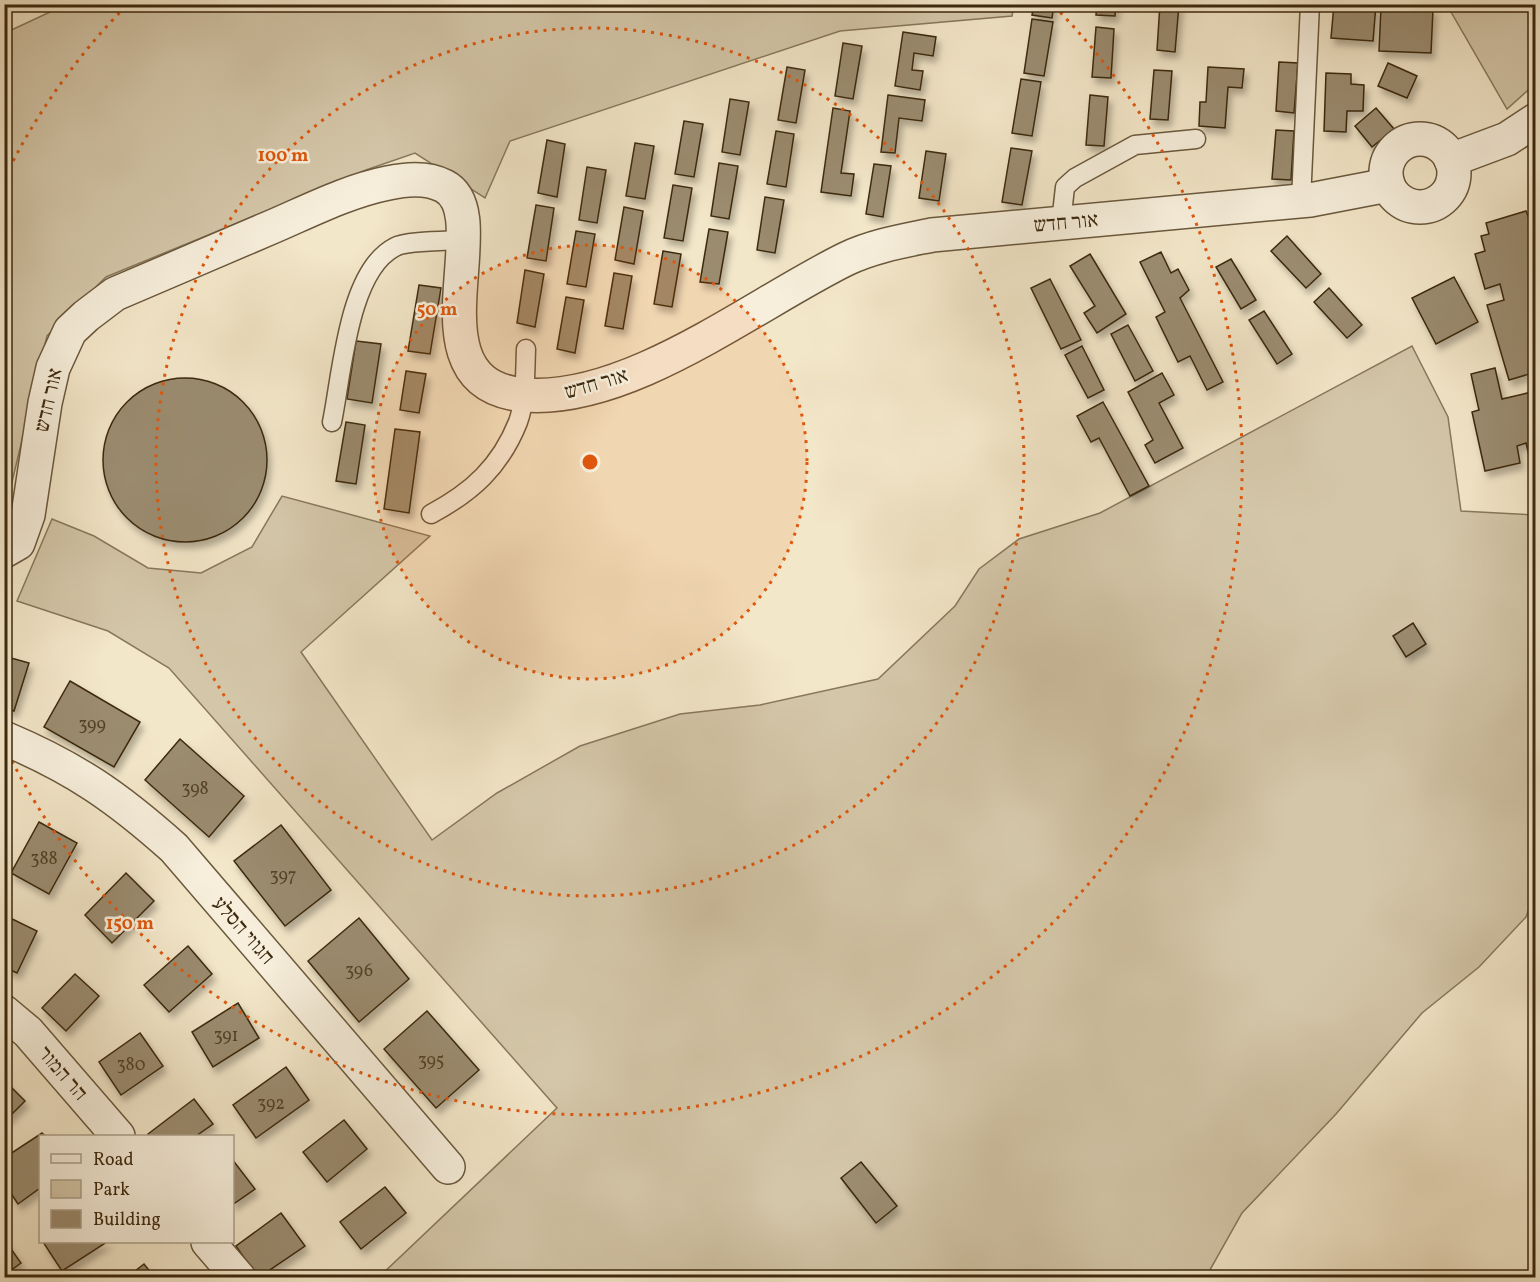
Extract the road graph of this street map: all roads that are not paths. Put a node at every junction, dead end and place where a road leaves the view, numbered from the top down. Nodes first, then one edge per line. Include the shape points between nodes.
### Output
1 (1310, 4) edge
2 (1535, 124) edge
3 (1196, 139) dead end
4 (1451, 160) junction
5 (1388, 185) junction
6 (1300, 201) junction
7 (1060, 223) junction
8 (463, 240) junction
9 (526, 349) dead end
10 (523, 395) junction
11 (332, 422) dead end
12 (431, 514) dead end
13 (4, 551) edge
14 (4, 738) edge
15 (4, 1012) edge
16 (116, 1135) edge
17 (448, 1167) dead end
18 (209, 1243) edge
19 (240, 1278) edge

1 - 6 lane
2 - 4 street via 1508,139
3 - 7 lane via 1136,145 1075,178 1065,187
4 - 5 street via 1435,143 1413,140 1402,144 1389,160
4 - 5 street via 1452,184 1434,204 1405,204
5 - 6 street, אור חדש
6 - 7 street, אור חדש
7 - 10 street, אור חדש via 932,235 887,244 848,258 663,360 605,384 561,395
8 - 10 street, אור חדש via 459,329 465,356 477,374 498,389
8 - 11 lane via 396,245 369,271 356,299
8 - 13 street, אור חדש via 461,203 446,186 420,179 388,183 342,196 115,294 70,331 53,368 28,515 18,543
9 - 10 lane
10 - 12 lane via 518,422 490,472 463,496
14 - 17 street, חגווי הסלע via 50,757 93,783 124,804 174,848
15 - 16 street, הר המור via 28,1032
18 - 19 street

